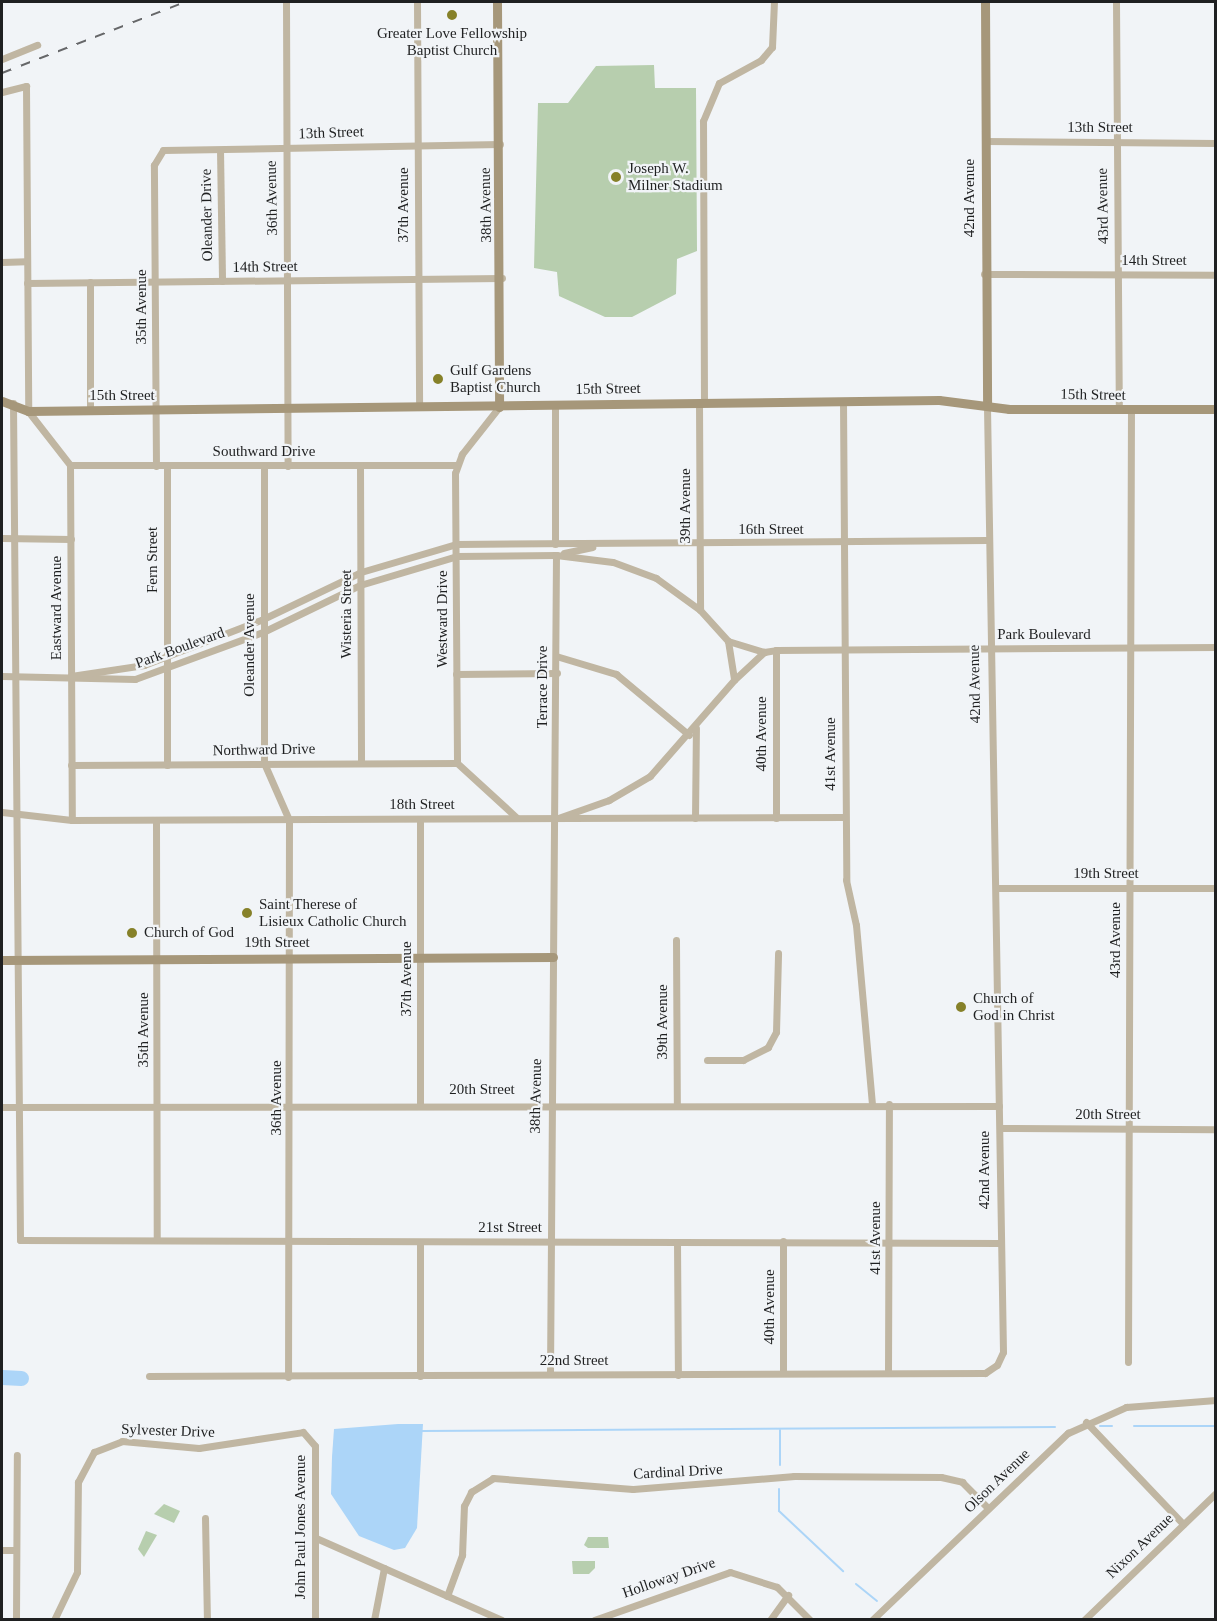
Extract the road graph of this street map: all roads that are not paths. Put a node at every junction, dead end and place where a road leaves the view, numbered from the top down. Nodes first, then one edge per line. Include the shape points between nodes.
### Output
1 (286, 2) edge
2 (417, 2) edge
3 (498, 2) edge
4 (774, 2) edge
5 (985, 2) edge
6 (1116, 2) edge
7 (37, 45) dead end
8 (2, 58) edge
9 (2, 92) edge
10 (985, 141) junction
11 (1116, 142) junction
12 (1215, 142) edge
13 (500, 144) junction
14 (418, 145) junction
15 (285, 148) junction
16 (162, 150) joint
17 (220, 150) junction
18 (26, 261) junction
19 (2, 262) edge
20 (984, 274) junction
21 (1118, 275) junction
22 (1215, 275) edge
23 (503, 278) junction
24 (418, 279) junction
25 (286, 280) junction
26 (156, 281) junction
27 (222, 281) junction
28 (90, 282) junction
29 (27, 283) junction
30 (2, 401) edge
31 (843, 401) junction
32 (13, 403) junction
33 (701, 403) junction
34 (987, 404) junction
35 (555, 405) junction
36 (499, 407) junction
37 (418, 408) junction
38 (288, 410) junction
39 (1119, 410) junction
40 (1215, 410) edge
41 (28, 411) junction
42 (90, 411) junction
43 (156, 411) junction
44 (1131, 411) junction
45 (70, 465) junction
46 (457, 465) junction
47 (156, 466) junction
48 (167, 466) junction
49 (264, 466) junction
50 (288, 466) junction
51 (360, 466) junction
52 (2, 538) edge
53 (11, 538) junction
54 (71, 539) junction
55 (987, 540) junction
56 (843, 542) junction
57 (456, 544) junction
58 (555, 544) junction
59 (610, 544) junction
60 (700, 544) junction
61 (556, 555) junction
62 (457, 556) junction
63 (361, 572) junction
64 (360, 585) junction
65 (700, 610) junction
66 (263, 619) junction
67 (263, 632) junction
68 (728, 641) junction
69 (1215, 647) edge
70 (844, 649) junction
71 (990, 649) junction
72 (1131, 649) junction
73 (776, 650) junction
74 (764, 652) junction
75 (167, 653) junction
76 (556, 656) junction
77 (167, 666) junction
78 (557, 673) junction
79 (456, 674) junction
80 (2, 676) edge
81 (13, 676) junction
82 (71, 676) junction
83 (734, 680) junction
84 (696, 728) junction
85 (689, 735) junction
86 (264, 763) junction
87 (361, 763) junction
88 (457, 763) junction
89 (71, 765) junction
90 (167, 765) junction
91 (2, 812) edge
92 (14, 816) junction
93 (844, 817) junction
94 (518, 818) junction
95 (558, 818) junction
96 (695, 818) junction
97 (776, 818) junction
98 (420, 819) junction
99 (72, 820) junction
100 (156, 820) junction
101 (289, 820) junction
102 (996, 888) junction
103 (1215, 888) edge
104 (1130, 889) junction
105 (676, 940) dead end
106 (778, 953) dead end
107 (553, 957) junction
108 (157, 958) junction
109 (421, 958) junction
110 (289, 959) junction
111 (2, 960) edge
112 (17, 960) junction
113 (707, 1060) dead end
114 (550, 1103) junction
115 (420, 1104) junction
116 (677, 1104) junction
117 (873, 1104) junction
118 (889, 1104) junction
119 (291, 1105) junction
120 (158, 1106) junction
121 (999, 1106) junction
122 (2, 1107) edge
123 (20, 1107) junction
124 (1000, 1128) junction
125 (1128, 1129) junction
126 (1215, 1129) edge
127 (157, 1240) junction
128 (289, 1240) junction
129 (783, 1241) junction
130 (889, 1241) junction
131 (420, 1242) junction
132 (550, 1242) junction
133 (677, 1242) junction
134 (1000, 1243) junction
135 (1128, 1362) dead end
136 (997, 1365) joint
137 (888, 1372) junction
138 (783, 1373) junction
139 (550, 1374) junction
140 (678, 1375) junction
141 (149, 1376) dead end
142 (420, 1376) junction
143 (288, 1377) junction
144 (1215, 1400) edge
145 (1086, 1422) junction
146 (311, 1436) joint
147 (17, 1455) dead end
148 (1215, 1493) edge
149 (988, 1508) junction
150 (205, 1518) dead end
151 (1183, 1524) junction
152 (316, 1538) junction
153 (2, 1550) edge
154 (16, 1550) junction
155 (384, 1568) junction
156 (788, 1595) junction
157 (447, 1596) junction
158 (16, 1620) edge
159 (54, 1620) edge
160 (207, 1620) edge
161 (315, 1620) edge
162 (374, 1620) edge
163 (502, 1620) edge
164 (594, 1620) edge
165 (770, 1620) edge
166 (810, 1620) edge
167 (872, 1620) edge
168 (1084, 1620) edge

1 - 15 street, 36th Avenue
2 - 14 street, 37th Avenue
3 - 13 street, 38th Avenue
4 - 33 street, 39th Avenue via 772,47 761,60 719,82 703,121
5 - 10 street, 42nd Avenue
6 - 11 street, 43rd Avenue
7 - 8 street
9 - 18 street via 26,86
10 - 11 street, 13th Street
10 - 20 street, 42nd Avenue
11 - 12 street, 13th Street
11 - 21 street, 43rd Avenue
13 - 14 street, 13th Street
13 - 23 street, 38th Avenue
14 - 15 street, 13th Street
14 - 24 street, 37th Avenue
15 - 17 street, 13th Street
15 - 25 street, 36th Avenue
16 - 17 street, 13th Street
16 - 26 street, 35th Avenue via 154,165
17 - 27 street, Oleander Drive
18 - 19 street
18 - 29 street
20 - 21 street, 14th Street
20 - 34 street, 42nd Avenue
21 - 22 street, 14th Street
21 - 39 street, 43rd Avenue
23 - 24 street, 14th Street
23 - 36 street, 38th Avenue
24 - 25 street, 14th Street
24 - 37 street, 37th Avenue
25 - 27 street, 14th Street
25 - 38 street, 36th Avenue
26 - 27 street, 14th Street
26 - 28 street, 14th Street
26 - 43 street, 35th Avenue
28 - 29 street, 14th Street
28 - 42 street
29 - 41 street
30 - 32 street, 15th Street
31 - 33 street, 15th Street
31 - 34 street, 15th Street
31 - 56 street, 41st Avenue
32 - 41 street, 15th Street
32 - 53 street
33 - 35 street, 15th Street
33 - 60 street, 39th Avenue
34 - 39 street, 15th Street
34 - 55 street, 42nd Avenue
35 - 36 street, 15th Street
35 - 58 street
36 - 37 street, 15th Street
36 - 46 street
37 - 38 street, 15th Street
38 - 43 street, 15th Street
38 - 50 street, 36th Avenue
39 - 44 street, 15th Street
40 - 44 street, 15th Street
41 - 42 street, 15th Street
41 - 45 street
42 - 43 street, 15th Street
43 - 47 street, 35th Avenue
44 - 72 street, 43rd Avenue
45 - 47 street, Southward Drive
45 - 54 street, Eastward Avenue
46 - 51 street, Southward Drive
46 - 57 street, Westward Drive
47 - 48 street, Southward Drive
48 - 49 street, Southward Drive
48 - 75 street, Fern Street
49 - 50 street, Southward Drive
49 - 66 street, Oleander Avenue
50 - 51 street, Southward Drive
51 - 63 street, Wisteria Street
52 - 53 street
53 - 54 street
53 - 81 street
54 - 82 street, Eastward Avenue
55 - 56 street, 16th Street
55 - 71 street, 42nd Avenue
56 - 60 street, 16th Street
56 - 70 street, 41st Avenue
57 - 58 street, Park Boulevard
57 - 62 street, Westward Drive
57 - 63 street, Park Boulevard
58 - 59 street, 16th Street
59 - 60 street, 16th Street
59 - 61 street
60 - 65 street, 39th Avenue
61 - 62 street, Park Boulevard
61 - 65 street, Park Boulevard via 643,572
61 - 76 street, Terrace Drive
62 - 64 street, Park Boulevard
62 - 79 street, Westward Drive
63 - 64 street, Wisteria Street
63 - 66 street, Park Boulevard
64 - 67 street, Park Boulevard
64 - 87 street, Wisteria Street
65 - 68 street, Park Boulevard
66 - 67 street, Oleander Avenue
66 - 75 street, Park Boulevard
67 - 77 street, Park Boulevard
67 - 86 street, Oleander Avenue
68 - 74 street, Park Boulevard
68 - 83 street
69 - 72 street, Park Boulevard
70 - 71 street, Park Boulevard
70 - 73 street, Park Boulevard
70 - 93 street, 41st Avenue
71 - 72 street, Park Boulevard
71 - 102 street, 42nd Avenue
72 - 104 street, 43rd Avenue
73 - 74 street, Park Boulevard
73 - 97 street, 40th Avenue
74 - 83 street
75 - 77 street, Fern Street
75 - 82 street, Park Boulevard via 136,667
76 - 78 street, Terrace Drive
76 - 85 street via 616,674
77 - 82 street, Park Boulevard via 126,680
77 - 90 street
78 - 79 street
78 - 95 street, Terrace Drive
79 - 88 street, Westward Drive
80 - 81 street
81 - 82 street
81 - 92 street
82 - 89 street, Eastward Avenue
83 - 84 street
84 - 85 street
84 - 96 street
85 - 95 street via 635,786
86 - 87 street, Northward Drive
86 - 90 street, Northward Drive
86 - 101 street, Oleander Avenue
87 - 88 street, Northward Drive
88 - 94 street
89 - 90 street, Northward Drive
89 - 99 street, Eastward Avenue
91 - 92 street, 18th Street
92 - 99 street, 18th Street
92 - 112 street
93 - 97 street, 18th Street
93 - 117 street, 41st Avenue
94 - 95 street, 18th Street
94 - 98 street, 18th Street
95 - 96 street, 18th Street
95 - 107 street, 38th Avenue
96 - 97 street, 18th Street
98 - 101 street, 18th Street
98 - 109 street, 37th Avenue
99 - 100 street, 18th Street
100 - 101 street, 18th Street
100 - 108 street, 35th Avenue
101 - 110 street, 36th Avenue
102 - 104 street, 19th Street
102 - 121 street, 42nd Avenue
103 - 104 street, 19th Street
104 - 125 street, 43rd Avenue
105 - 116 street, 39th Avenue
106 - 113 street via 776,1032 768,1047 743,1060
107 - 109 street, 19th Street
107 - 114 street, 38th Avenue
108 - 110 street, 19th Street
108 - 112 street, 19th Street
108 - 120 street, 35th Avenue
109 - 110 street, 19th Street
109 - 115 street, 37th Avenue
110 - 119 street, 36th Avenue
111 - 112 street, 19th Street
112 - 123 street
114 - 115 street, 20th Street
114 - 116 street, 20th Street
114 - 132 street, 38th Avenue
115 - 119 street, 20th Street
116 - 117 street, 20th Street
117 - 118 street, 20th Street
118 - 121 street, 20th Street
118 - 130 street, 41st Avenue
119 - 120 street, 20th Street
119 - 128 street, 36th Avenue
120 - 123 street, 20th Street
120 - 127 street, 35th Avenue
121 - 124 street, 42nd Avenue
122 - 123 street, 20th Street
123 - 127 street, 21st Street via 20,1240
124 - 125 street, 20th Street
124 - 134 street, 42nd Avenue
125 - 126 street, 20th Street
125 - 135 street, 43rd Avenue
127 - 128 street, 21st Street
128 - 131 street, 21st Street
128 - 143 street, 36th Avenue
129 - 130 street, 21st Street
129 - 133 street, 21st Street
129 - 138 street, 40th Avenue
130 - 134 street, 21st Street
130 - 137 street, 41st Avenue
131 - 132 street, 21st Street
131 - 142 street
132 - 133 street, 21st Street
132 - 139 street, 38th Avenue
133 - 140 street
134 - 136 street, 42nd Avenue via 1003,1352
136 - 137 street, 22nd Street via 985,1373
137 - 138 street, 22nd Street
138 - 140 street, 22nd Street
139 - 140 street, 22nd Street
139 - 142 street, 22nd Street
141 - 143 street, 22nd Street
142 - 143 street, 22nd Street
144 - 145 street, Olson Avenue via 1164,1401 1126,1407
145 - 149 street, Olson Avenue
145 - 151 street
146 - 152 street, John Paul Jones Avenue
146 - 159 street, Sylvester Drive via 273,1434 199,1448 122,1441 94,1452 78,1482 77,1572
147 - 154 street
148 - 151 street, Nixon Avenue
149 - 157 street, Cardinal Drive via 962,1482 941,1477 794,1476 633,1489 493,1478 471,1492 464,1506 462,1555
149 - 167 street, Olson Avenue
150 - 160 street
151 - 168 street, Nixon Avenue
152 - 155 street
152 - 161 street, John Paul Jones Avenue
153 - 154 street
154 - 158 street
155 - 157 street
155 - 162 street
156 - 164 street, Holloway Drive via 747,1575 715,1574
156 - 165 street
156 - 166 street, Holloway Drive
157 - 163 street

